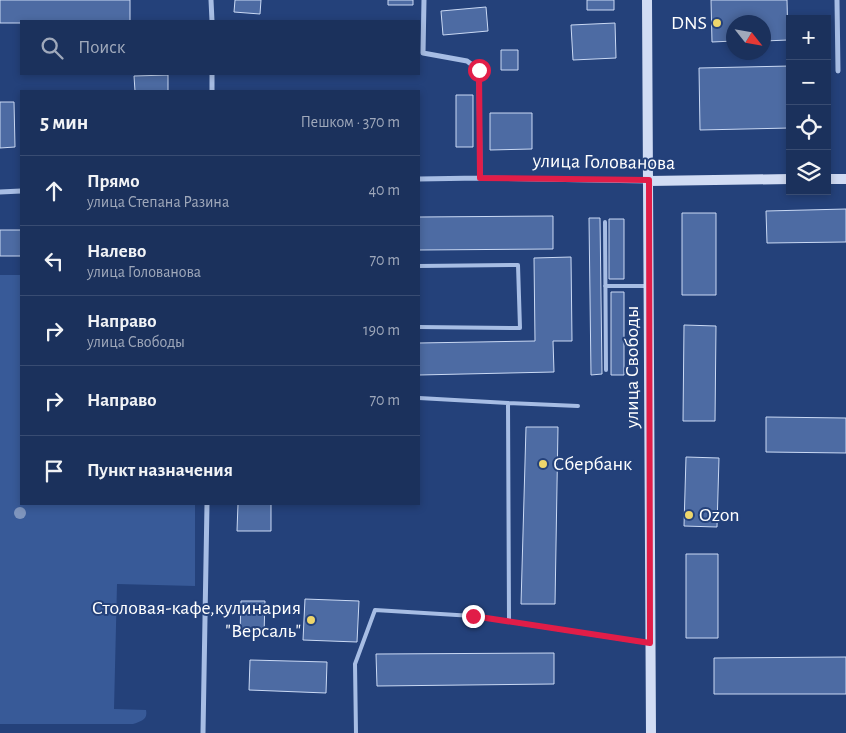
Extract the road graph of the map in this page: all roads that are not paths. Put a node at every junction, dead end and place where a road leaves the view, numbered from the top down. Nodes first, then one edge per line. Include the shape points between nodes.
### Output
1 (211, 0) edge
2 (424, 0) edge
3 (647, 0) edge
4 (837, 0) edge
5 (212, 20) edge
6 (838, 71) dead end
7 (212, 75) edge
8 (212, 90) edge
9 (480, 178) junction
10 (420, 179) edge
11 (786, 179) edge
12 (831, 179) edge
13 (846, 179) edge
14 (649, 180) junction
15 (20, 191) edge
16 (0, 192) edge
17 (605, 222) dead end
18 (420, 266) edge
19 (605, 286) junction
20 (649, 286) junction
21 (420, 328) edge
22 (606, 370) dead end
23 (420, 398) edge
24 (508, 404) junction
25 (578, 406) dead end
26 (208, 505) edge
27 (509, 621) junction
28 (650, 643) junction
29 (203, 733) edge
30 (356, 733) edge
31 (651, 733) edge

1 - 5 street
2 - 9 street via 423,52 467,61 479,70
3 - 14 main road, улица Свободы
4 - 6 street
7 - 8 street
9 - 10 street, улица Голованова
9 - 14 street, улица Голованова
11 - 14 main road, улица Голованова
12 - 13 main road
14 - 20 main road, улица Свободы
15 - 16 street
17 - 19 lane
18 - 21 lane via 518,265 520,328
19 - 20 lane
19 - 22 lane
20 - 28 main road, улица Свободы
23 - 24 lane
24 - 25 lane
24 - 27 lane
26 - 29 street
27 - 28 lane
27 - 30 lane via 375,610 355,664
28 - 31 main road, улица Свободы

